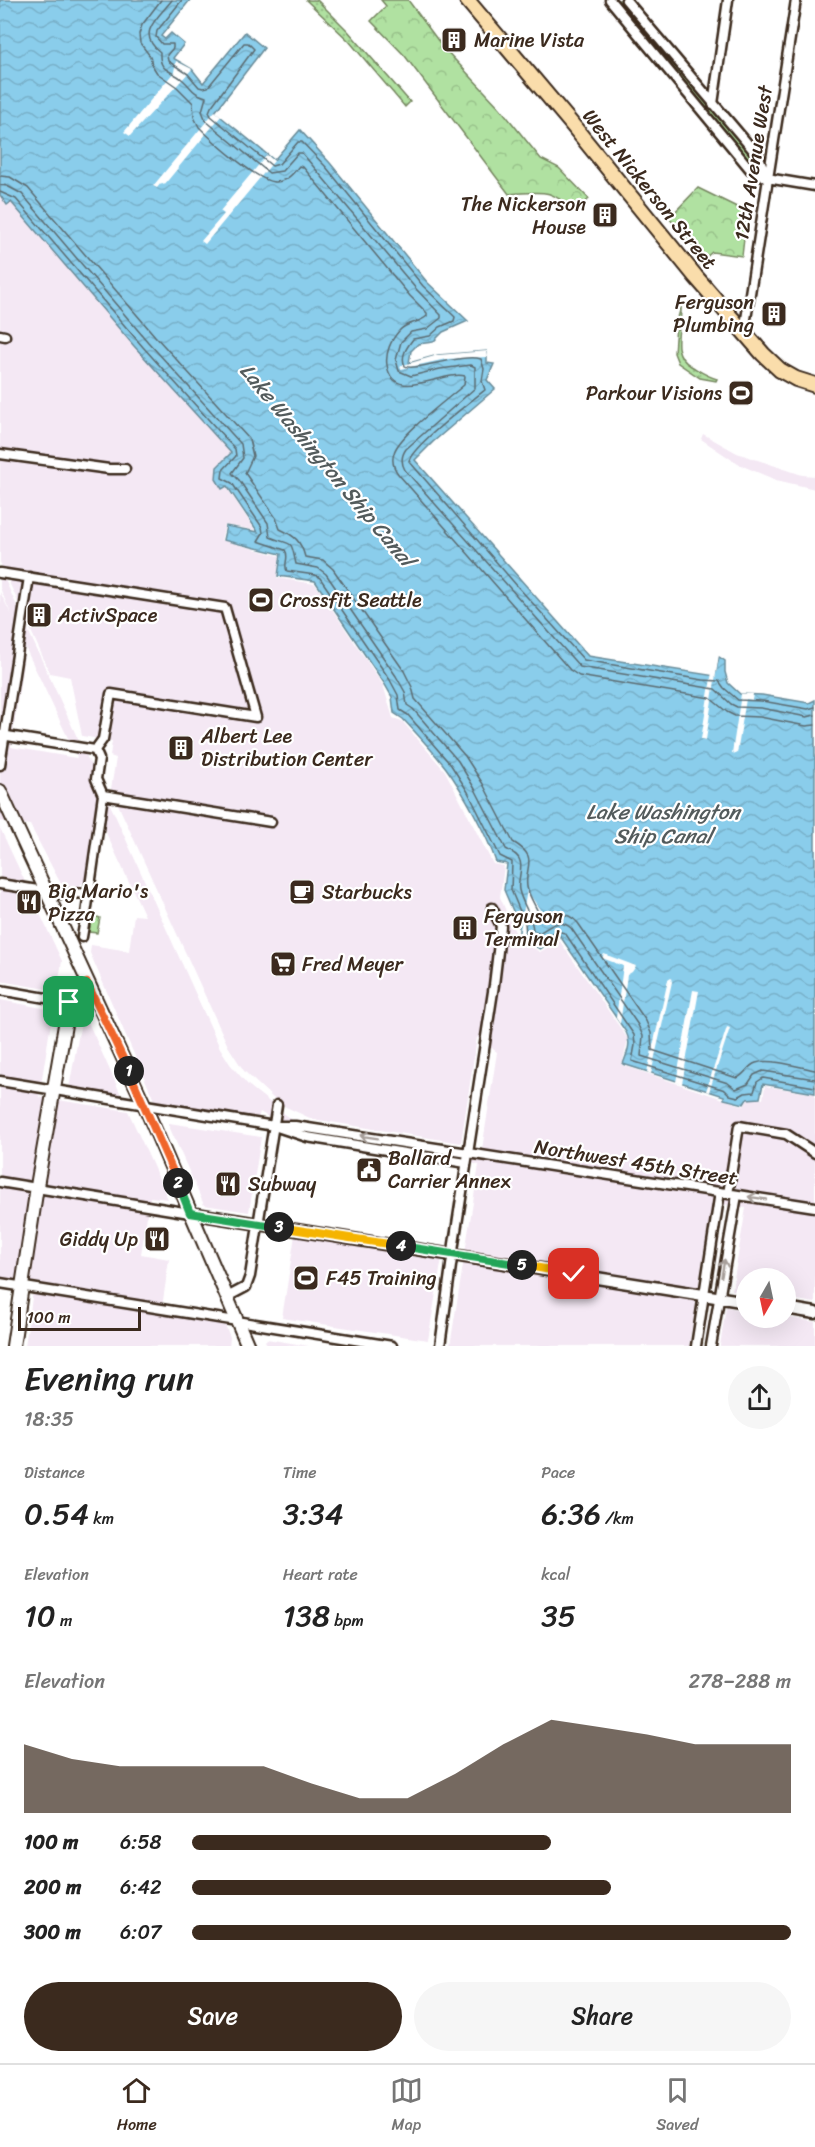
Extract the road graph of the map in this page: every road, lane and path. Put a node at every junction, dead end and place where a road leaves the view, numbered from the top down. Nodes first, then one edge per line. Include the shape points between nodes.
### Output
1 (467, 0) edge
2 (610, 0) edge
3 (626, 0) edge
4 (728, 0) edge
5 (796, 0) edge
6 (713, 104) junction
7 (767, 178) junction
8 (815, 186) edge
9 (744, 332) junction
10 (815, 385) edge
11 (0, 454) edge
12 (125, 469) dead end
13 (0, 573) edge
14 (29, 577) junction
15 (3, 735) edge
16 (95, 750) junction
17 (0, 765) edge
18 (0, 791) edge
19 (103, 795) junction
20 (271, 822) dead end
21 (0, 884) edge
22 (45, 891) junction
23 (89, 893) junction
24 (492, 908) dead end
25 (82, 937) dead end
26 (87, 983) junction
27 (0, 990) edge
28 (69, 1002) junction
29 (0, 1081) edge
30 (53, 1089) junction
31 (144, 1104) junction
32 (277, 1105) dead end
33 (274, 1126) junction
34 (815, 1153) edge
35 (467, 1159) junction
36 (0, 1182) edge
37 (37, 1188) junction
38 (728, 1194) junction
39 (815, 1207) edge
40 (190, 1213) junction
41 (259, 1224) junction
42 (452, 1254) junction
43 (0, 1283) edge
44 (22, 1286) junction
45 (704, 1295) junction
46 (227, 1297) junction
47 (718, 1297) junction
48 (736, 1300) edge
49 (796, 1310) edge
50 (815, 1313) edge
51 (238, 1321) junction
52 (13, 1346) edge
53 (248, 1346) edge
54 (392, 1346) edge
55 (440, 1346) edge
56 (696, 1346) edge
57 (711, 1346) edge

1 - 9 main road, West Nickerson Street
2 - 7 street via 750,169
3 - 6 street
4 - 6 street
5 - 7 street, 12th Avenue West
6 - 7 street via 759,157
7 - 8 street
7 - 9 street, 12th Avenue West
9 - 10 main road, West Nickerson Street via 780,370
11 - 12 street
13 - 14 street
14 - 15 street
14 - 16 street via 225,608 256,717 111,694 103,739
15 - 16 street
15 - 17 street
16 - 19 street via 99,759 96,779
18 - 22 main road
19 - 20 street
19 - 23 street
21 - 22 street
22 - 23 street
22 - 26 main road
23 - 25 street
24 - 35 street via 501,926
26 - 28 main road
26 - 31 main road
27 - 28 street
28 - 30 main road
29 - 30 street, Northwest 45th Street
30 - 31 street, Northwest 45th Street
30 - 37 main road
31 - 33 street, Northwest 45th Street
31 - 40 main road
32 - 33 street
33 - 35 street, Northwest 45th Street via 295,1125 443,1148
33 - 41 street
34 - 38 street via 786,1134 739,1126
35 - 38 street, Northwest 45th Street via 498,1157
35 - 42 street
36 - 37 street
37 - 40 street
37 - 44 main road
39 -> 38 street, Northwest 45th Street
38 - 45 street
47 -> 38 street
40 - 41 street
40 - 46 main road
41 - 42 street
41 - 46 street via 248,1284
42 - 45 street
42 - 55 street
43 - 44 street
44 - 51 street
44 - 52 main road
45 - 47 street
45 - 56 street
46 - 51 main road
47 - 48 street
47 - 57 street
49 - 50 street
51 - 53 main road
51 - 54 street

